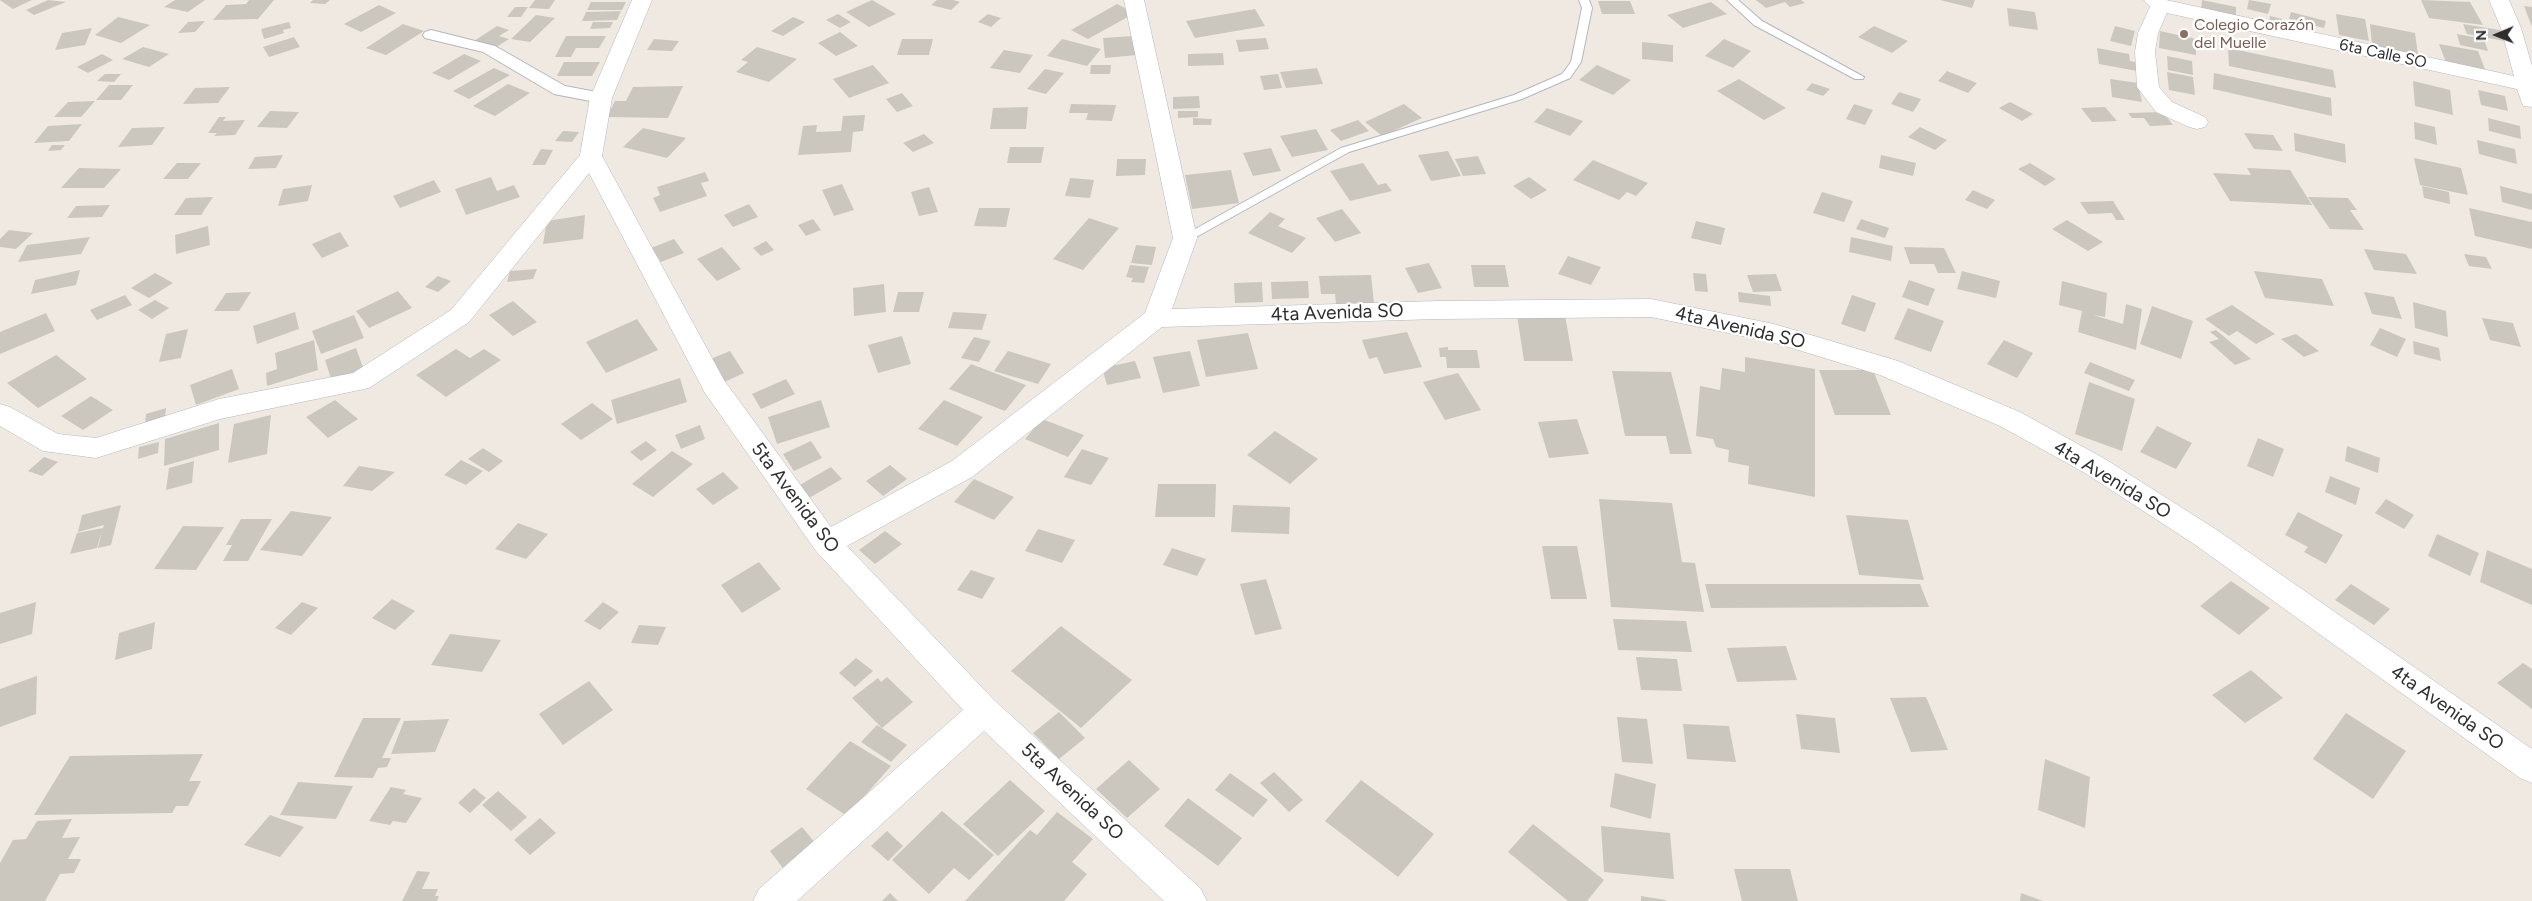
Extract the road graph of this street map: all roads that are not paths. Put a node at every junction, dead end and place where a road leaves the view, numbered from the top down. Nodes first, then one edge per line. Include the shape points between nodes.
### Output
1 (642, 0) edge
2 (1134, 0) edge
3 (1584, 0) edge
4 (1732, 0) edge
5 (2500, 0) edge
6 (2157, 3) edge
7 (2510, 28) junction
8 (2532, 32) edge
9 (431, 35) dead end
10 (1859, 77) dead end
11 (2529, 94) edge
12 (601, 98) junction
13 (2197, 122) dead end
14 (591, 156) junction
15 (1185, 238) junction
16 (1156, 318) junction
17 (0, 414) edge
18 (826, 543) junction
19 (984, 711) junction
20 (2532, 768) edge
21 (771, 901) edge
22 (1189, 901) edge

1 - 12 street
2 - 15 street
3 - 15 lane via 1587,8 1576,62 1566,76 1518,97 1345,150
4 - 10 lane via 1758,23
5 - 7 street
6 - 11 street, 6ta Calle SO
6 - 13 street via 2145,52 2148,87 2164,107
7 - 8 street
7 - 11 street
9 - 12 street via 489,49 560,90
12 - 14 street
14 - 17 street via 460,316 360,381 219,409 96,448 53,444
14 - 18 street, 5ta Avenida SO via 714,386
15 - 16 street
16 - 18 street via 962,469
16 - 20 street, 4ta Avenida SO via 1651,308 1774,333 1889,368 2010,419 2095,466 2204,536
18 - 19 street, 5ta Avenida SO
19 - 21 street
19 - 22 street, 5ta Avenida SO

